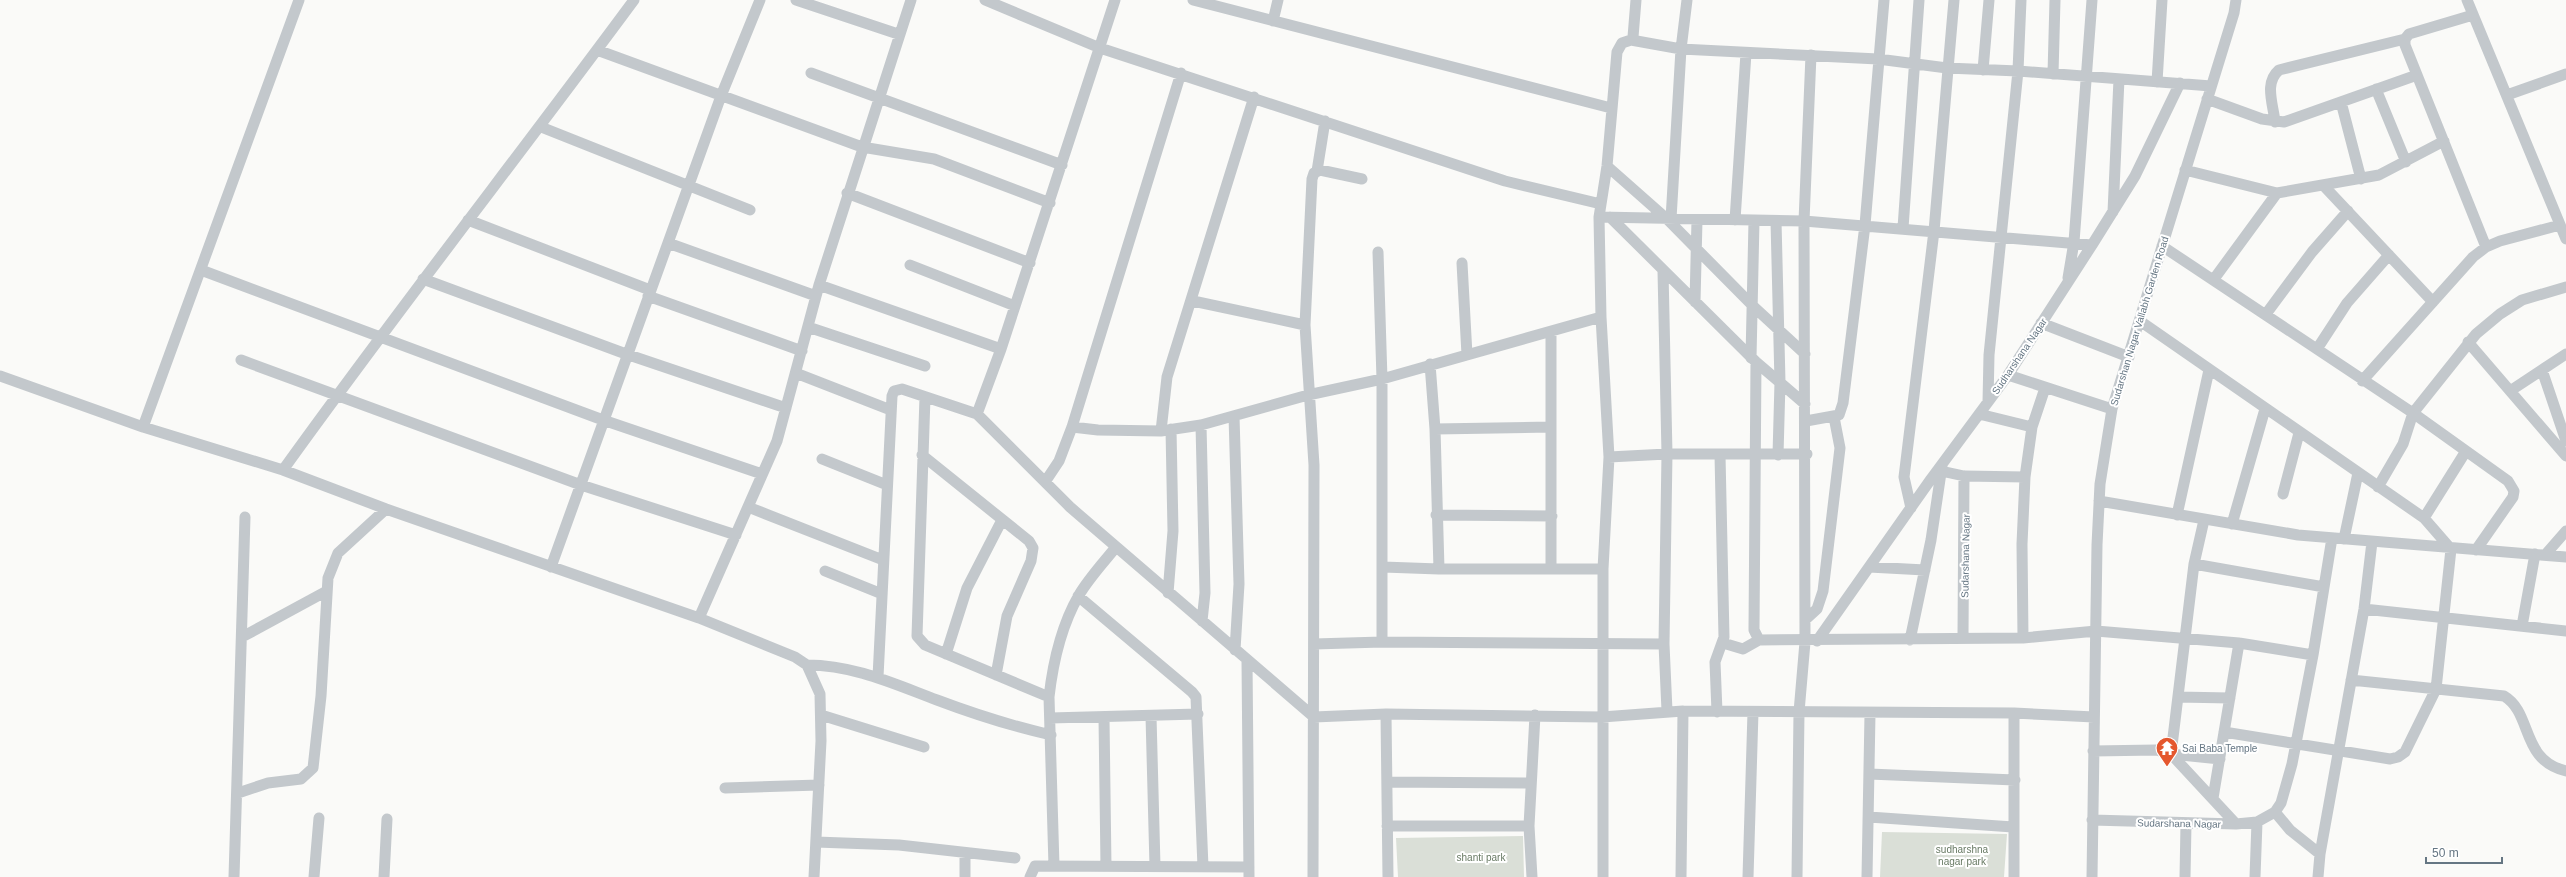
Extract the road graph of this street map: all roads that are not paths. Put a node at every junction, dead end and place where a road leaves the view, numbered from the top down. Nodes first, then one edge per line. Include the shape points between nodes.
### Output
1 (299, 0) edge
2 (634, 0) edge
3 (760, 0) edge
4 (796, 0) edge
5 (911, 0) edge
6 (985, 0) edge
7 (1115, 0) edge
8 (1193, 0) edge
9 (1278, 0) edge
10 (1636, 0) edge
11 (1687, 0) edge
12 (1884, 0) edge
13 (1919, 0) edge
14 (1954, 0) edge
15 (1989, 0) edge
16 (2021, 0) edge
17 (2055, 0) edge
18 (2092, 0) edge
19 (2162, 0) edge
20 (2467, 0) edge
21 (2236, 1) edge
22 (2473, 15) junction
23 (1273, 21) junction
24 (898, 34) junction
25 (2405, 39) junction
26 (1631, 40) junction
27 (1100, 48) junction
28 (1681, 49) junction
29 (597, 50) junction
30 (1746, 53) junction
31 (1811, 55) junction
32 (1878, 59) junction
33 (1915, 64) junction
34 (1947, 68) junction
35 (1983, 70) junction
36 (2018, 71) junction
37 (811, 73) dead end
38 (1180, 73) junction
39 (2053, 74) junction
40 (2566, 74) edge
41 (2417, 75) junction
42 (2085, 76) junction
43 (2120, 79) junction
44 (2157, 82) junction
45 (2180, 83) junction
46 (2211, 86) junction
47 (2376, 89) junction
48 (2507, 95) junction
49 (721, 96) junction
50 (1254, 97) junction
51 (878, 98) junction
52 (2207, 100) junction
53 (2341, 102) junction
54 (1610, 108) junction
55 (1325, 121) junction
56 (2275, 122) junction
57 (540, 127) junction
58 (2444, 142) junction
59 (862, 147) junction
60 (2406, 162) junction
61 (1062, 165) junction
62 (1607, 166) junction
63 (1317, 170) junction
64 (2185, 170) junction
65 (1362, 179) dead end
66 (2361, 179) junction
67 (2323, 185) junction
68 (688, 187) junction
69 (847, 193) junction
70 (2277, 193) junction
71 (1050, 203) junction
72 (1601, 204) junction
73 (750, 210) dead end
74 (2348, 211) junction
75 (2113, 212) junction
76 (1604, 217) junction
77 (1669, 219) junction
78 (468, 220) junction
79 (1697, 220) junction
80 (1735, 220) junction
81 (1754, 221) junction
82 (1776, 221) junction
83 (1804, 222) junction
84 (1865, 225) junction
85 (2560, 226) junction
86 (1903, 228) junction
87 (1934, 230) junction
88 (2003, 236) junction
89 (2566, 239) edge
90 (2074, 242) junction
91 (668, 243) junction
92 (2092, 245) junction
93 (2162, 246) junction
94 (2486, 247) junction
95 (1697, 250) junction
96 (1378, 252) dead end
97 (2389, 255) junction
98 (1030, 262) junction
99 (1462, 263) dead end
100 (910, 265) dead end
101 (201, 270) junction
102 (1663, 271) junction
103 (423, 279) junction
104 (2214, 279) junction
105 (2067, 282) junction
106 (820, 285) junction
107 (2566, 288) edge
108 (649, 293) junction
109 (816, 296) junction
110 (1193, 301) junction
111 (1695, 302) junction
112 (2433, 302) junction
113 (1015, 306) junction
114 (1754, 308) junction
115 (2266, 314) junction
116 (1601, 317) junction
117 (2042, 322) junction
118 (2140, 322) junction
119 (1305, 325) junction
120 (808, 327) junction
121 (1778, 330) junction
122 (1552, 333) junction
123 (378, 337) junction
124 (2468, 342) junction
125 (1001, 349) junction
126 (2316, 349) junction
127 (802, 351) junction
128 (626, 354) junction
129 (1805, 354) junction
130 (2566, 354) edge
131 (1467, 355) junction
132 (2129, 357) junction
133 (241, 360) dead end
134 (1754, 360) junction
135 (1430, 364) junction
136 (925, 366) dead end
137 (2209, 370) junction
138 (2542, 370) junction
139 (796, 372) junction
140 (0, 376) edge
141 (2008, 376) junction
142 (1382, 380) junction
143 (2362, 381) junction
144 (1780, 382) junction
145 (2045, 388) junction
146 (2510, 390) junction
147 (337, 394) junction
148 (1308, 395) junction
149 (924, 397) junction
150 (1988, 402) junction
151 (1805, 404) junction
152 (786, 408) junction
153 (2112, 409) junction
154 (2265, 409) junction
155 (891, 410) junction
156 (2413, 413) junction
157 (977, 414) junction
158 (1979, 414) junction
159 (1234, 416) junction
160 (1834, 417) junction
161 (603, 420) junction
162 (1806, 421) junction
163 (1201, 425) junction
164 (143, 427) junction
165 (1072, 427) junction
166 (1550, 427) junction
167 (2032, 427) junction
168 (1435, 429) junction
169 (1166, 430) junction
170 (2299, 432) junction
171 (2566, 440) edge
172 (2466, 451) junction
173 (1667, 454) junction
174 (1806, 454) junction
175 (922, 455) junction
176 (1720, 455) junction
177 (1756, 455) junction
178 (1778, 455) junction
179 (2566, 456) edge
180 (1609, 457) junction
181 (822, 459) dead end
182 (1941, 468) junction
183 (283, 470) junction
184 (2358, 473) junction
185 (762, 474) junction
186 (1964, 476) junction
187 (2024, 477) junction
188 (1045, 482) junction
189 (582, 485) junction
190 (887, 485) junction
191 (2378, 487) junction
192 (2283, 494) dead end
193 (2099, 501) junction
194 (748, 507) junction
195 (1911, 508) junction
196 (386, 509) junction
197 (1436, 515) junction
198 (2177, 515) junction
199 (1552, 516) junction
200 (245, 517) dead end
201 (2424, 518) junction
202 (1002, 520) junction
203 (2204, 520) junction
204 (2232, 524) junction
205 (2566, 531) edge
206 (736, 535) junction
207 (2332, 538) junction
208 (2344, 539) junction
209 (2372, 542) junction
210 (1116, 547) junction
211 (2451, 549) junction
212 (2476, 550) junction
213 (2540, 555) junction
214 (2566, 557) edge
215 (883, 560) junction
216 (2194, 564) junction
217 (551, 567) junction
218 (1383, 567) junction
219 (1869, 567) junction
220 (1439, 569) junction
221 (1551, 569) junction
222 (1603, 569) junction
223 (1925, 570) junction
224 (826, 571) dead end
225 (2324, 587) junction
226 (325, 592) junction
227 (1168, 593) junction
228 (882, 594) junction
229 (1078, 596) junction
230 (2364, 609) junction
231 (699, 618) junction
232 (2445, 618) junction
233 (1805, 620) junction
234 (1202, 621) junction
235 (2522, 626) junction
236 (2096, 631) junction
237 (2566, 631) edge
238 (242, 637) junction
239 (1963, 638) junction
240 (2023, 638) junction
241 (2186, 638) junction
242 (1759, 640) junction
243 (1910, 640) junction
244 (1817, 641) junction
245 (1382, 642) junction
246 (1805, 642) junction
247 (1723, 643) junction
248 (2239, 643) junction
249 (1314, 644) junction
250 (1664, 644) junction
251 (1603, 645) junction
252 (1235, 650) junction
253 (946, 654) junction
254 (2313, 655) junction
255 (1247, 661) junction
256 (807, 665) junction
257 (996, 675) junction
258 (878, 677) junction
259 (2351, 680) junction
260 (2436, 689) junction
261 (1049, 697) junction
262 (2178, 697) junction
263 (2230, 698) junction
264 (1667, 711) junction
265 (1683, 711) junction
266 (1717, 712) junction
267 (1753, 712) junction
268 (1799, 712) junction
269 (2014, 713) junction
270 (821, 714) junction
271 (1198, 714) junction
272 (1386, 714) junction
273 (1870, 714) junction
274 (1534, 715) junction
275 (1151, 716) junction
276 (2094, 716) junction
277 (1314, 717) junction
278 (1602, 717) junction
279 (1050, 718) junction
280 (1104, 718) junction
281 (2224, 732) junction
282 (1051, 735) junction
283 (2296, 743) junction
284 (924, 747) dead end
285 (2338, 751) junction
286 (2093, 752) junction
287 (2171, 754) junction
288 (2220, 759) junction
289 (2566, 771) edge
290 (1870, 774) junction
291 (2015, 780) junction
292 (1387, 782) junction
293 (1530, 783) junction
294 (819, 785) junction
295 (725, 788) dead end
296 (238, 794) junction
297 (2213, 798) junction
298 (2275, 812) junction
299 (1869, 817) junction
300 (319, 818) dead end
301 (387, 819) dead end
302 (2092, 820) junction
303 (2256, 822) junction
304 (2186, 824) junction
305 (2236, 824) junction
306 (1387, 826) junction
307 (1529, 826) junction
308 (2013, 827) junction
309 (816, 842) junction
310 (965, 854) junction
311 (2320, 854) junction
312 (1015, 858) dead end
313 (1054, 866) junction
314 (1106, 866) junction
315 (1155, 866) junction
316 (1203, 867) junction
317 (1249, 872) edge
318 (234, 877) edge
319 (314, 877) edge
320 (384, 877) edge
321 (814, 877) edge
322 (965, 877) edge
323 (1030, 877) edge
324 (1313, 877) edge
325 (1388, 877) edge
326 (1532, 877) edge
327 (1603, 877) edge
328 (1681, 877) edge
329 (1748, 877) edge
330 (1798, 877) edge
331 (1867, 877) edge
332 (2014, 877) edge
333 (2092, 877) edge
334 (2184, 877) edge
335 (2255, 877) edge
336 (2318, 877) edge

1 - 101 street
2 - 29 street
3 - 49 street
4 - 24 street
5 - 24 street
6 - 27 street
7 - 27 street
8 - 23 street
9 - 23 street
10 - 26 street
11 - 28 street
12 - 32 street
13 - 33 street
14 - 34 street
15 - 35 street
16 - 36 street
17 - 39 street
18 - 42 street
19 - 44 street
20 - 22 street
21 - 46 street, Sudarshan Nagar Vallabh Garden Road
22 - 25 street via 2417,31
22 - 48 street
23 - 54 street
24 - 51 street
25 - 41 street
25 - 56 street via 2280,70 2270,83
26 - 28 street
26 - 54 street via 1622,43 1617,52
27 - 38 street
27 - 61 street
28 - 30 street
28 - 77 street
29 - 49 street
29 - 57 street
30 - 31 street
30 - 80 street
31 - 32 street
31 - 83 street
32 - 33 street
32 - 84 street
33 - 34 street
33 - 86 street
34 - 35 street
34 - 87 street
35 - 36 street
36 - 39 street
36 - 88 street
37 - 51 street
38 - 50 street
38 - 165 street
39 - 42 street
40 - 48 street
41 - 47 street
41 - 58 street
42 - 43 street
42 - 90 street
43 - 44 street
43 - 75 street
44 - 45 street
45 - 46 street
45 - 75 street, Sudharshana Nagar via 2135,176
46 - 52 street, Sudarshan Nagar Vallabh Garden Road
47 - 53 street
47 - 60 street
48 - 85 street
49 - 59 street
49 - 68 street
50 - 55 street
50 - 110 street
51 - 59 street
51 - 61 street
52 - 56 street
52 - 64 street, Sudarshan Nagar Vallabh Garden Road
53 - 56 street via 2284,122
53 - 66 street
54 - 62 street
55 - 63 street
55 - 72 street via 1505,181
57 - 68 street
57 - 78 street
58 - 60 street
58 - 94 street
59 - 69 street
59 - 71 street via 934,159
60 - 66 street
61 - 71 street
62 - 72 street
62 - 77 street
63 - 65 street
63 - 119 street via 1312,179
64 - 70 street
64 - 93 street, Sudarshan Nagar Vallabh Garden Road
66 - 67 street
67 - 70 street
67 - 74 street
68 - 73 street
68 - 91 street
69 - 98 street
69 - 106 street
70 - 104 street
71 - 98 street
72 - 76 street
74 - 97 street
74 - 115 street via 2312,252
75 - 92 street, Sudharshana Nagar
76 - 77 street
76 - 102 street
76 - 116 street
77 - 79 street
77 - 95 street
78 - 103 street
78 - 108 street
79 - 80 street
79 - 95 street
80 - 81 street
81 - 82 street
81 - 114 street
82 - 83 street
82 - 121 street
83 - 84 street
83 - 129 street
84 - 86 street
84 - 160 street via 1843,403 1839,415
85 - 89 street
85 - 94 street
86 - 87 street
87 - 88 street
87 - 195 street via 1904,477
88 - 90 street
88 - 150 street via 1989,355
90 - 92 street
90 - 105 street
91 - 108 street
91 - 109 street
92 - 105 street, Sudharshana Nagar
93 - 104 street
93 - 118 street, Sudarshan Nagar Vallabh Garden Road
94 - 112 street via 2473,257
95 - 111 street
95 - 114 street
96 - 142 street
97 - 112 street
97 - 126 street via 2347,303
98 - 113 street
99 - 131 street
100 - 113 street
101 - 123 street
101 - 164 street
102 - 111 street
102 - 173 street
103 - 123 street
103 - 128 street
104 - 115 street
105 - 117 street, Sudharshana Nagar
106 - 109 street
106 - 125 street
107 - 124 street via 2522,300 2500,314
108 - 127 street
108 - 128 street
109 - 120 street
110 - 119 street
110 - 169 street via 1167,377
111 - 134 street
112 - 143 street
113 - 125 street
114 - 121 street
114 - 134 street
115 - 126 street
116 - 122 street
116 - 180 street
117 - 132 street
117 - 141 street, Sudharshana Nagar
118 - 132 street, Sudarshan Nagar Vallabh Garden Road
118 - 137 street
119 - 148 street
120 - 127 street
120 - 136 street
121 - 129 street
121 - 144 street
122 - 131 street
122 - 166 street
123 - 147 street
123 - 161 street
124 - 146 street
124 - 156 street
125 - 157 street
126 - 143 street
127 - 139 street
128 - 152 street
128 - 161 street
129 - 151 street
130 - 138 street
131 - 135 street
132 - 153 street, Sudarshan Nagar Vallabh Garden Road
133 - 147 street
134 - 144 street
134 - 177 street
135 - 142 street
135 - 168 street
137 - 154 street
137 - 198 street
138 - 146 street
138 - 171 street
139 - 152 street
139 - 155 street
140 - 164 street
141 - 145 street
141 - 150 street, Sudharshana Nagar
142 - 148 street
142 - 218 street
143 - 156 street
144 - 151 street
144 - 178 street
145 - 153 street
145 - 167 street
146 - 179 street
147 - 183 street
147 - 189 street
148 - 159 street
148 - 249 street via 1314,464
149 - 155 street via 898,389 892,396
149 - 157 street
149 - 175 street
150 - 158 street, Sudharshana Nagar
151 - 162 street
152 - 185 street via 777,441
153 - 193 street, Sudarshan Nagar Vallabh Garden Road
154 - 170 street
154 - 204 street
155 - 190 street
156 - 172 street
156 - 191 street via 2403,444
157 - 188 street
158 - 167 street
158 - 182 street, Sudharshana Nagar
159 - 163 street
159 - 252 street via 1239,584
160 - 162 street
160 - 233 street via 1840,448 1823,591 1817,609
161 - 185 street
161 - 189 street
162 - 174 street
163 - 169 street
163 - 234 street via 1205,593
164 - 183 street
165 - 169 street via 1098,430
165 - 188 street via 1059,461
166 - 168 street
166 - 199 street
167 - 187 street
168 - 197 street
169 - 227 street via 1173,531
170 - 184 street
170 - 192 street
172 - 201 street
172 - 212 street via 2508,481 2514,491
173 - 176 street
173 - 180 street
173 - 250 street
174 - 178 street
174 - 233 street
175 - 202 street
175 - 253 street via 917,636 925,645
176 - 177 street
176 - 247 street
177 - 178 street
177 - 242 street via 1754,630
180 - 222 street
181 - 190 street
182 - 186 street
182 - 195 street, Sudharshana Nagar
182 - 223 street, Sudharshana Nagar
183 - 196 street
184 - 191 street
184 - 208 street
185 - 194 street
186 - 187 street
186 - 239 street, Sudarshana Nagar
187 - 240 street
188 - 210 street
189 - 206 street
189 - 217 street
190 - 215 street
191 - 201 street
193 - 198 street
193 - 236 street, Sudarshan Nagar Vallabh Garden Road
194 - 206 street
194 - 215 street
195 - 219 street, Sudharshana Nagar
196 - 217 street
196 - 226 street via 338,554 331,566
197 - 199 street
197 - 220 street
198 - 203 street
199 - 221 street
200 - 238 street
201 - 211 street
202 - 253 street via 967,588
202 - 257 street via 1029,541 1033,554 1007,616
203 - 204 street
203 - 216 street
204 - 207 street
205 - 213 street
206 - 231 street
207 - 208 street
207 - 225 street
208 - 209 street
209 - 211 street
209 - 230 street
210 - 227 street
210 - 229 street
211 - 212 street
211 - 232 street
212 - 213 street
213 - 214 street
213 - 235 street
215 - 228 street
216 - 225 street
216 - 241 street
217 - 231 street
218 - 220 street
218 - 245 street
219 - 223 street
219 - 244 street, Sudharshana Nagar
220 - 221 street
221 - 222 street
222 - 251 street
223 - 243 street, Sudharshana Nagar
224 - 228 street
225 - 254 street
226 - 238 street
226 - 296 street via 321,696 313,768 301,779 268,783
227 - 234 street
228 - 258 street
229 - 261 street via 1059,644
229 - 271 street via 1192,692 1196,697
230 - 232 street
230 - 259 street
231 - 256 street via 795,657
232 - 235 street
232 - 260 street
233 - 246 street
234 - 252 street
235 - 237 street
236 - 240 street
236 - 241 street
236 - 276 street, Sudarshan Nagar Vallabh Garden Road
238 - 296 street
239 - 240 street
239 - 243 street
241 - 248 street
241 - 262 street
242 - 246 street
242 - 247 street via 1743,649
243 - 244 street
244 - 246 street
245 - 249 street
245 - 251 street
246 - 268 street
247 - 266 street via 1715,662
248 - 254 street
248 - 263 street
249 - 277 street
250 - 251 street
250 - 264 street
251 - 278 street
252 - 255 street
253 - 257 street
254 - 283 street
255 - 277 street
255 - 317 street
256 - 258 street via 837,666
256 - 270 street via 820,694
257 - 261 street
258 - 282 street via 990,719
259 - 260 street
259 - 285 street
260 - 285 street via 2405,752 2398,757 2390,759
260 - 289 street via 2493,694 2509,699 2540,757 2553,767
261 - 279 street
262 - 263 street
262 - 287 street
263 - 281 street
264 - 265 street
264 - 278 street
265 - 266 street
265 - 328 street
266 - 267 street
267 - 268 street
267 - 329 street
268 - 273 street
268 - 330 street
269 - 273 street
269 - 276 street
269 - 291 street
270 - 284 street
270 - 294 street
271 - 275 street
271 - 316 street
272 - 274 street
272 - 277 street
272 - 292 street
273 - 290 street
274 - 278 street
274 - 293 street
275 - 280 street
275 - 315 street
276 - 286 street
277 - 324 street
278 - 327 street
279 - 280 street
279 - 282 street
280 - 314 street
281 - 283 street
281 - 288 street
282 - 313 street
283 - 285 street
283 - 298 street via 2285,792
285 - 311 street
286 - 287 street via 2156,750
286 - 302 street
287 - 288 street
287 - 297 street, Sudarshana Nagar
288 - 297 street
290 - 291 street
290 - 299 street
291 - 308 street
292 - 293 street
292 - 306 street
293 - 307 street
294 - 295 street
294 - 309 street
296 - 318 street
297 - 305 street, Sudarshana Nagar
298 - 303 street
298 - 311 street via 2290,830
299 - 308 street
299 - 331 street
300 - 319 street
301 - 320 street
302 - 304 street, Sudarshana Nagar
302 - 333 street
303 - 305 street
303 - 335 street
304 - 305 street, Sudarshana Nagar
304 - 334 street
306 - 307 street
306 - 325 street
307 - 326 street
308 - 332 street
309 - 310 street via 899,845
309 - 321 street
310 - 312 street
310 - 322 street
311 - 336 street
313 - 314 street
313 - 323 street via 1035,866
314 - 315 street
315 - 316 street
316 - 317 street

